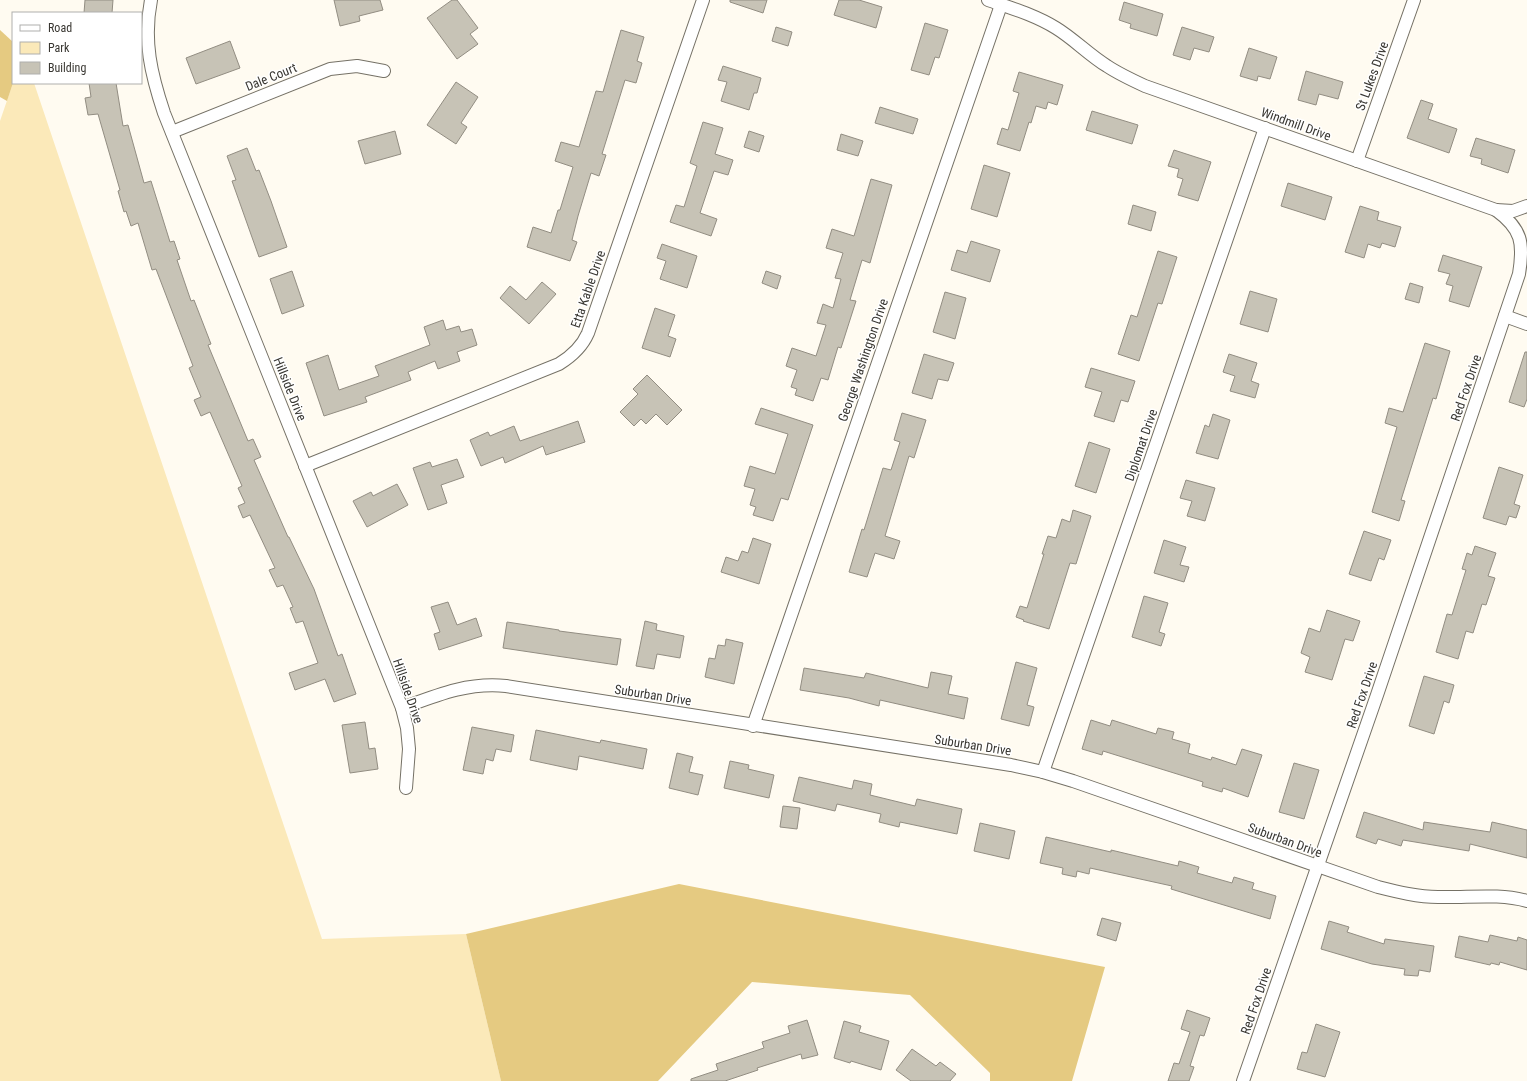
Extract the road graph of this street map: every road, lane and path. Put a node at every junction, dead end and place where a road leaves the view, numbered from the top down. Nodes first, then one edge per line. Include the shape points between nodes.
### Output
1 (151, 0) edge
2 (702, 0) edge
3 (988, 0) edge
4 (1414, 0) edge
5 (1001, 5) junction
6 (384, 71) dead end
7 (1265, 128) junction
8 (172, 132) junction
9 (1357, 161) junction
10 (1527, 206) edge
11 (1496, 210) junction
12 (1527, 262) edge
13 (1519, 274) junction
14 (1505, 316) junction
15 (1527, 324) edge
16 (305, 466) junction
17 (402, 708) junction
18 (753, 726) junction
19 (1043, 772) junction
20 (406, 788) dead end
21 (1317, 866) junction
22 (1527, 901) edge
23 (1243, 1081) edge

1 - 8 street, Hillside Drive via 148,21 149,56 154,82
2 - 16 street, Etta Kable Drive via 588,333 581,347 559,364
3 - 5 street, Windmill Drive
4 - 9 street, St Lukes Drive
5 - 7 street, Windmill Drive via 1055,27 1107,66 1129,79
5 - 18 street, George Washington Drive
6 - 8 street, Dale Court via 357,66 330,69
7 - 9 street, Windmill Drive
7 - 19 street, Diplomat Drive
8 - 16 street, Hillside Drive
9 - 11 street, Windmill Drive
10 - 11 street via 1513,211
11 - 13 street, Windmill Drive via 1509,220 1518,234 1522,253
12 - 13 street
13 - 14 street, Windmill Drive
14 - 15 street
14 - 21 street, Red Fox Drive
16 - 17 street, Hillside Drive
17 - 18 street, Suburban Drive via 469,686 496,685
17 - 20 street, Hillside Drive via 410,748
18 - 19 street, Suburban Drive
19 - 21 street, Suburban Drive
21 - 22 street, Suburban Drive via 1407,894 1439,897 1492,896
21 - 23 street, Red Fox Drive

